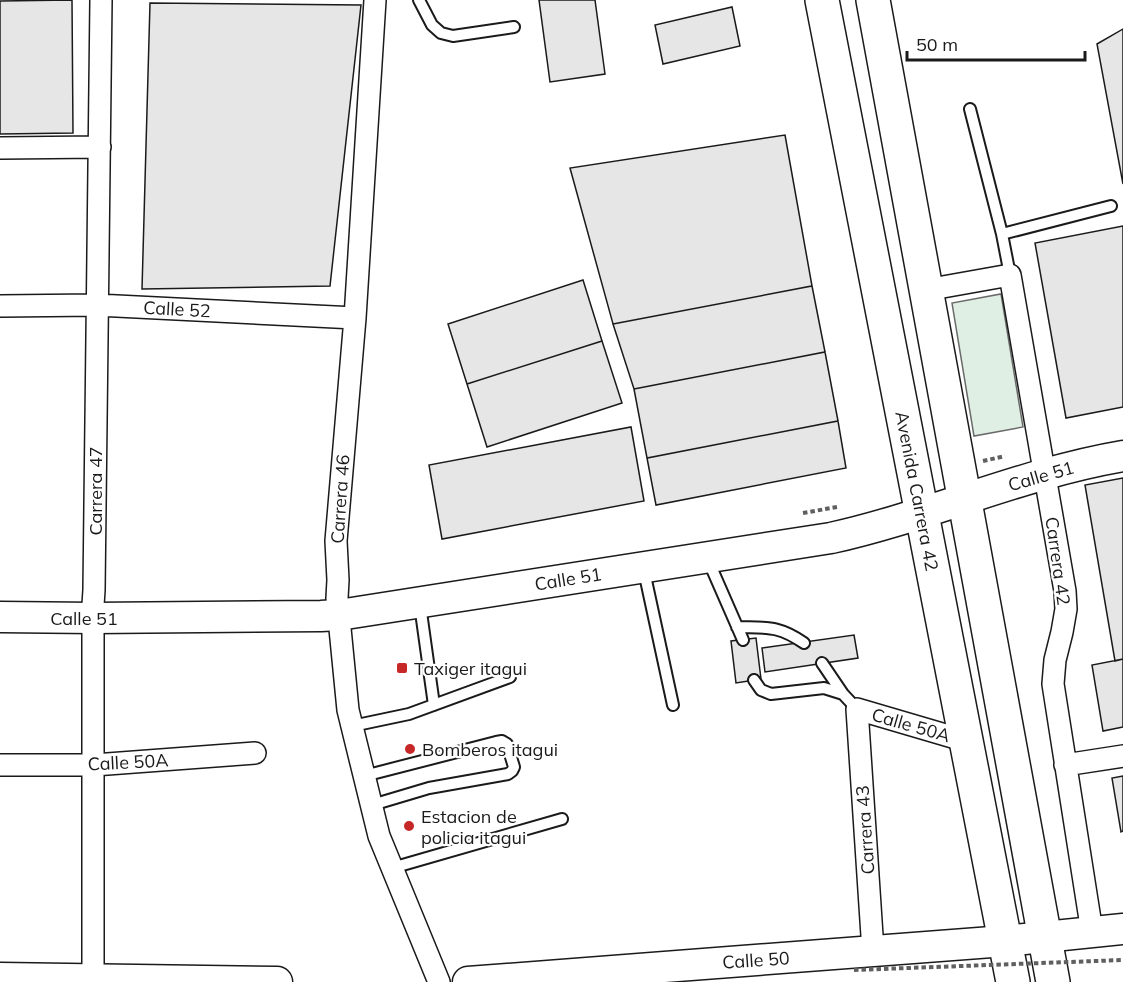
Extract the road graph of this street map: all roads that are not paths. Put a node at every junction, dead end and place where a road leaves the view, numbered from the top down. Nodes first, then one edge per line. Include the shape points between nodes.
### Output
1 (101, 0) edge
2 (375, 0) edge
3 (419, 0) edge
4 (822, 0) edge
5 (873, 0) edge
6 (514, 27) dead end
7 (970, 109) dead end
8 (100, 147) junction
9 (0, 148) edge
10 (1111, 206) dead end
11 (1002, 234) junction
12 (1010, 274) junction
13 (926, 290) junction
14 (97, 305) junction
15 (0, 306) edge
16 (355, 318) junction
17 (1123, 456) edge
18 (1044, 474) junction
19 (964, 500) junction
20 (922, 513) junction
21 (706, 558) junction
22 (643, 567) junction
23 (420, 602) junction
24 (339, 615) junction
25 (0, 617) edge
26 (94, 618) junction
27 (737, 627) junction
28 (742, 640) dead end
29 (804, 643) dead end
30 (822, 663) dead end
31 (510, 677) dead end
32 (754, 680) dead end
33 (850, 702) junction
34 (434, 705) junction
35 (673, 705) dead end
36 (352, 726) junction
37 (966, 741) junction
38 (255, 753) dead end
39 (1123, 756) edge
40 (0, 765) edge
41 (94, 765) junction
42 (1065, 765) junction
43 (364, 776) junction
44 (372, 805) junction
45 (562, 819) dead end
46 (392, 867) junction
47 (1123, 929) edge
48 (1092, 932) junction
49 (1044, 937) junction
50 (1005, 941) junction
51 (864, 961) junction
52 (0, 978) edge
53 (93, 981) edge
54 (266, 982) edge
55 (277, 982) edge
56 (439, 982) edge
57 (468, 982) edge
58 (1013, 982) edge
59 (1053, 982) edge

1 - 8 street, Carrera 47
2 - 16 street, Carrera 46
3 - 6 lane via 432,25 441,33 453,36
4 - 20 highway, Avenida Carrera 42
5 - 13 highway
7 - 11 lane
8 - 9 street
8 - 14 street, Carrera 47
10 - 11 lane
11 - 12 lane
12 - 13 street
12 - 18 street, Carrera 42
13 - 19 highway
14 - 15 street, Calle 52
14 - 16 street, Calle 52
14 - 26 street, Carrera 47
16 - 24 street, Carrera 46 via 336,540
17 - 18 street, Calle 51
18 - 19 street, Calle 51
18 - 42 street, Carrera 42 via 1065,591 1066,609 1053,684
19 - 20 street, Calle 51
19 - 49 highway
20 - 21 street, Calle 51 via 831,538
20 - 37 highway, Avenida Carrera 42
21 - 22 street, Calle 51
21 - 27 lane
22 - 23 street, Calle 51
22 - 35 lane
23 - 24 street, Calle 51
23 - 34 lane
24 - 26 street, Calle 51
24 - 36 street, Carrera 46
25 - 26 street, Calle 51
26 - 41 street, Carrera 47
27 - 28 lane
27 - 29 lane via 772,628
30 - 33 lane
31 - 34 lane
32 - 33 lane via 761,690 771,694 824,688
33 - 37 street, Calle 50A
33 - 51 street, Carrera 43
34 - 36 lane
36 - 43 street, Carrera 46
37 - 50 highway, Avenida Carrera 42
38 - 41 street, Calle 50A
39 - 42 street
40 - 41 street, Calle 50A
41 - 53 street, Carrera 47
42 - 48 street, Carrera 42
43 - 44 street, Carrera 46
43 - 44 lane via 502,741 507,744 514,767 508,774 429,788
44 - 46 street, Carrera 46
45 - 46 lane
46 - 56 street, Carrera 46
47 - 48 street, Calle 50
48 - 49 street, Calle 50
49 - 50 street, Calle 50
49 - 59 highway
50 - 51 street, Calle 50
50 - 58 highway, Avenida Carrera 42
51 - 57 street, Calle 50
52 - 53 street
53 - 54 street
54 - 55 street

